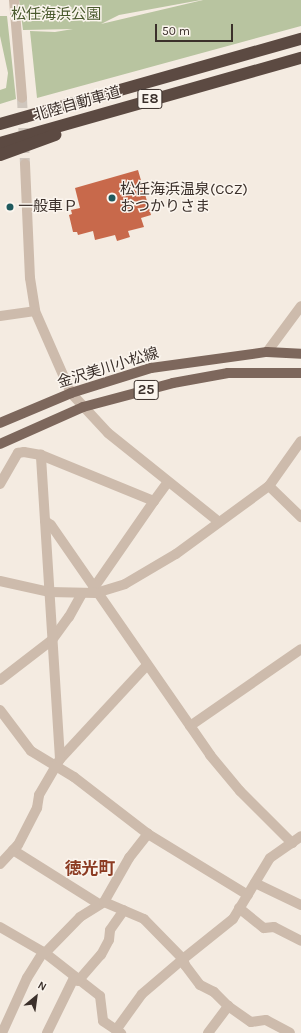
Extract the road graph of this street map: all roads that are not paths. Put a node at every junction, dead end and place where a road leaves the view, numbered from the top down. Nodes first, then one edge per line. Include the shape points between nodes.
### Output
1 (14, 0) edge
2 (301, 39) edge
3 (301, 58) edge
4 (186, 70) junction
5 (190, 88) junction
6 (22, 98) tunnel mouth
7 (0, 118) edge
8 (0, 124) edge
9 (0, 143) edge
10 (0, 155) edge
11 (25, 164) tunnel mouth
12 (301, 306) edge
13 (35, 311) junction
14 (0, 316) edge
15 (267, 352) junction
16 (301, 354) edge
17 (301, 373) edge
18 (71, 393) junction
19 (83, 407) junction
20 (0, 423) edge
21 (301, 441) edge
22 (0, 444) edge
23 (41, 455) junction
24 (167, 483) junction
25 (0, 484) edge
26 (269, 486) junction
27 (154, 501) junction
28 (301, 517) edge
29 (45, 521) junction
30 (218, 522) junction
31 (0, 581) edge
32 (94, 591) junction
33 (49, 592) junction
34 (82, 594) junction
35 (52, 640) junction
36 (301, 649) edge
37 (147, 665) junction
38 (0, 680) edge
39 (0, 710) edge
40 (190, 726) junction
41 (58, 762) junction
42 (148, 834) junction
43 (301, 836) edge
44 (292, 843) junction
45 (13, 850) junction
46 (0, 864) edge
47 (256, 883) junction
48 (248, 894) junction
49 (102, 903) junction
50 (301, 905) edge
51 (239, 908) junction
52 (124, 910) junction
53 (0, 927) edge
54 (301, 941) edge
55 (44, 952) junction
56 (184, 959) junction
57 (76, 980) junction
58 (228, 1006) junction
59 (119, 1031) edge
60 (4, 1032) edge
61 (47, 1033) edge
62 (208, 1033) edge
63 (290, 1033) edge

1 - 6 street
2 - 4 highway, 北陸自動車道 / E8
3 - 5 highway, 北陸自動車道 / E8
4 - 7 highway via 155,75
4 - 8 highway, 北陸自動車道 / E8
5 - 9 highway, 北陸自動車道 / E8
5 - 10 highway
11 - 13 street via 30,278
12 - 15 street
13 - 14 street
13 - 18 street
15 - 16 main road, 金沢美川小松線 / 25
15 - 18 main road, 金沢美川小松線 / 25 via 151,368
17 - 19 main road, 金沢美川小松線 / 25 via 228,374 172,383
18 - 19 street
18 - 20 main road, 金沢美川小松線 / 25
19 - 22 main road, 金沢美川小松線 / 25
19 - 24 street
21 - 26 street
23 - 25 street via 18,453
23 - 27 street
23 - 29 street
24 - 27 street
24 - 30 street
26 - 28 street
26 - 30 street
27 - 32 street
29 - 32 street via 51,525
29 - 33 street
30 - 32 street via 176,554 125,584
31 - 33 street
32 - 34 street
32 - 37 street
33 - 34 street
33 - 35 street
34 - 35 street
35 - 38 street
35 - 41 street
36 - 40 street
37 - 40 street
37 - 41 street
39 - 41 street via 31,751
40 - 44 street via 240,791
41 - 42 street
41 - 45 street
42 - 48 street
42 - 49 street via 129,858
43 - 44 street
44 - 47 street via 270,858
45 - 46 street
45 - 49 street
47 - 48 street
47 - 50 street
48 - 51 street
49 - 52 street
49 - 55 street via 80,917
51 - 54 street via 264,928 274,927
51 - 56 street via 223,928
52 - 56 street via 144,919
52 - 57 street via 110,930 109,940 101,955
53 - 55 street
55 - 57 street
55 - 60 street via 27,978
56 - 58 street via 185,965 200,985 214,992
56 - 59 street via 142,994
57 - 59 street via 100,996 103,1021
57 - 61 street
58 - 62 street
58 - 63 street via 250,1022 266,1020

